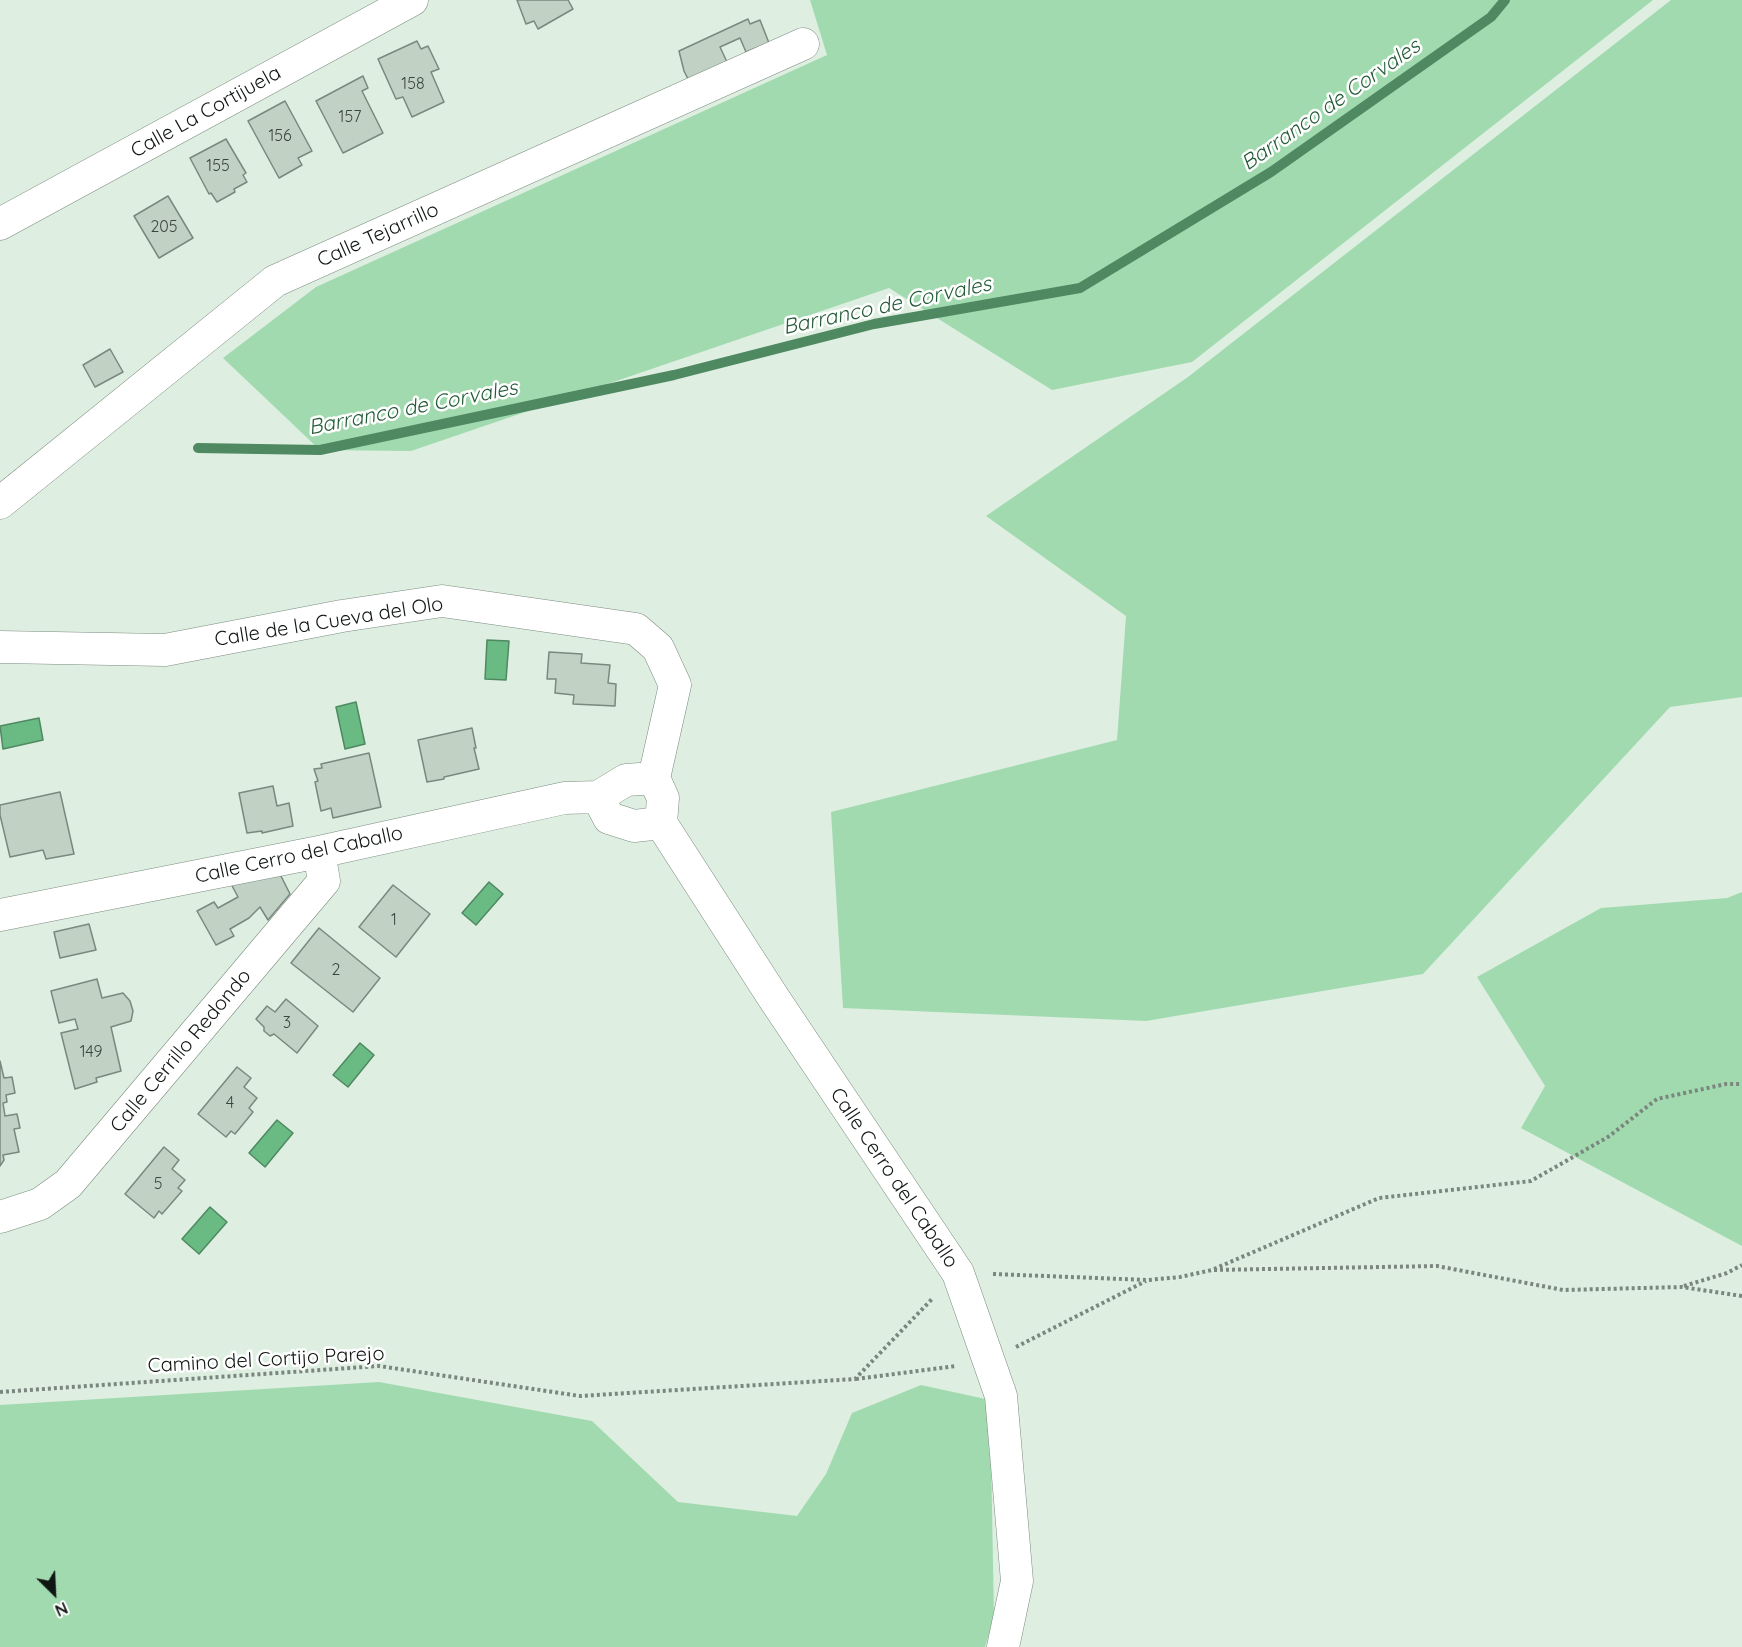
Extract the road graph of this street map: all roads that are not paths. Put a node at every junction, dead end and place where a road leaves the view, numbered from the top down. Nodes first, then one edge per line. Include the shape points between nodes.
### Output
1 (412, 0) edge
2 (803, 44) dead end
3 (0, 224) edge
4 (0, 503) edge
5 (0, 646) edge
6 (654, 778) junction
7 (598, 797) junction
8 (661, 823) junction
9 (319, 852) junction
10 (0, 915) edge
11 (0, 1217) edge
12 (1003, 1647) edge

1 - 3 street, Calle La Cortijuela
2 - 4 street, Calle Tejarrillo via 274,282
5 - 6 street, Calle de la Cueva del Olo via 165,650 442,601 636,629 658,648 675,685
6 - 7 street, Calle Cerro del Caballo via 626,780
6 - 8 street via 663,798
7 - 8 street via 609,818 634,826
7 - 9 street, Calle Cerro del Caballo via 564,798
8 - 12 street, Calle Cerro del Caballo via 958,1273 1001,1396 1017,1581
9 - 10 street, Calle Cerro del Caballo
9 - 11 street, Calle Cerrillo Redondo via 324,881 68,1184 40,1204

